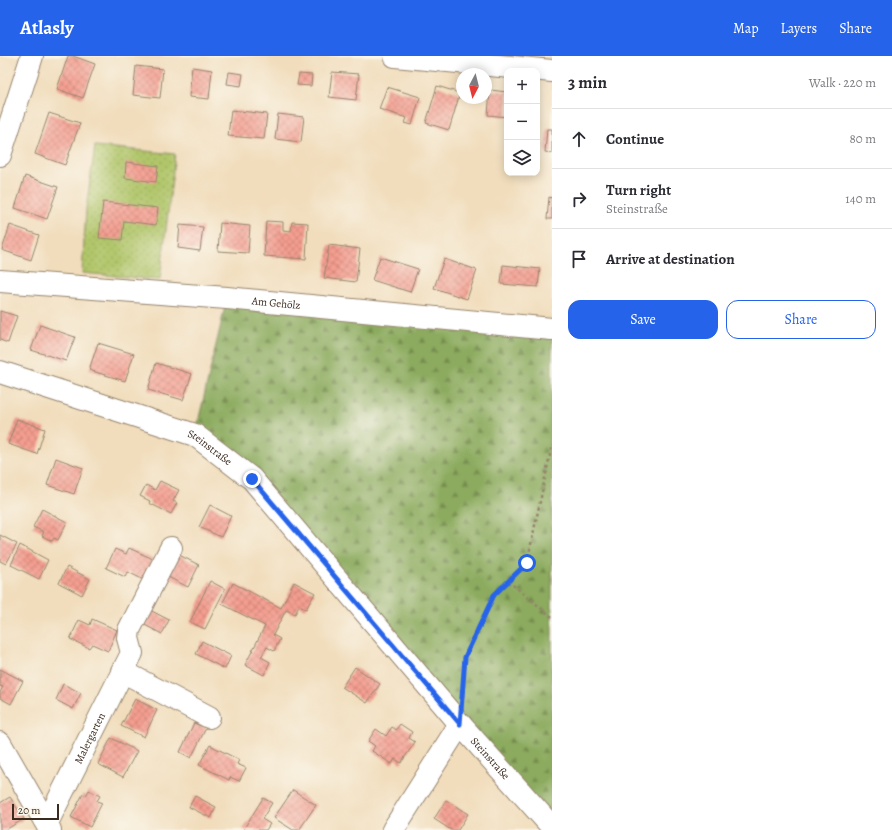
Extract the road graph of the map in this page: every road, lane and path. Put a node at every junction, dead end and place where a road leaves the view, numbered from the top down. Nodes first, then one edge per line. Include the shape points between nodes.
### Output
1 (32, 56) edge
2 (395, 56) edge
3 (552, 71) edge
4 (0, 155) edge
5 (0, 281) edge
6 (552, 329) edge
7 (0, 372) edge
8 (552, 445) edge
9 (171, 548) dead end
10 (508, 581) junction
11 (552, 617) edge
12 (127, 662) junction
13 (209, 717) dead end
14 (460, 724) junction
15 (0, 743) edge
16 (48, 827) edge
17 (552, 827) edge
18 (393, 830) edge

1 - 4 street
2 - 3 street
5 - 6 street, Am Gehölz via 227,298
7 - 14 street, Steinstraße via 195,434 252,479
8 - 10 path via 527,563
9 - 12 street via 129,630
10 - 11 path
10 - 14 path via 494,595 465,657
12 - 13 street
12 - 16 street, Malergarten
14 - 17 street, Steinstraße
14 - 18 street
15 - 16 street

